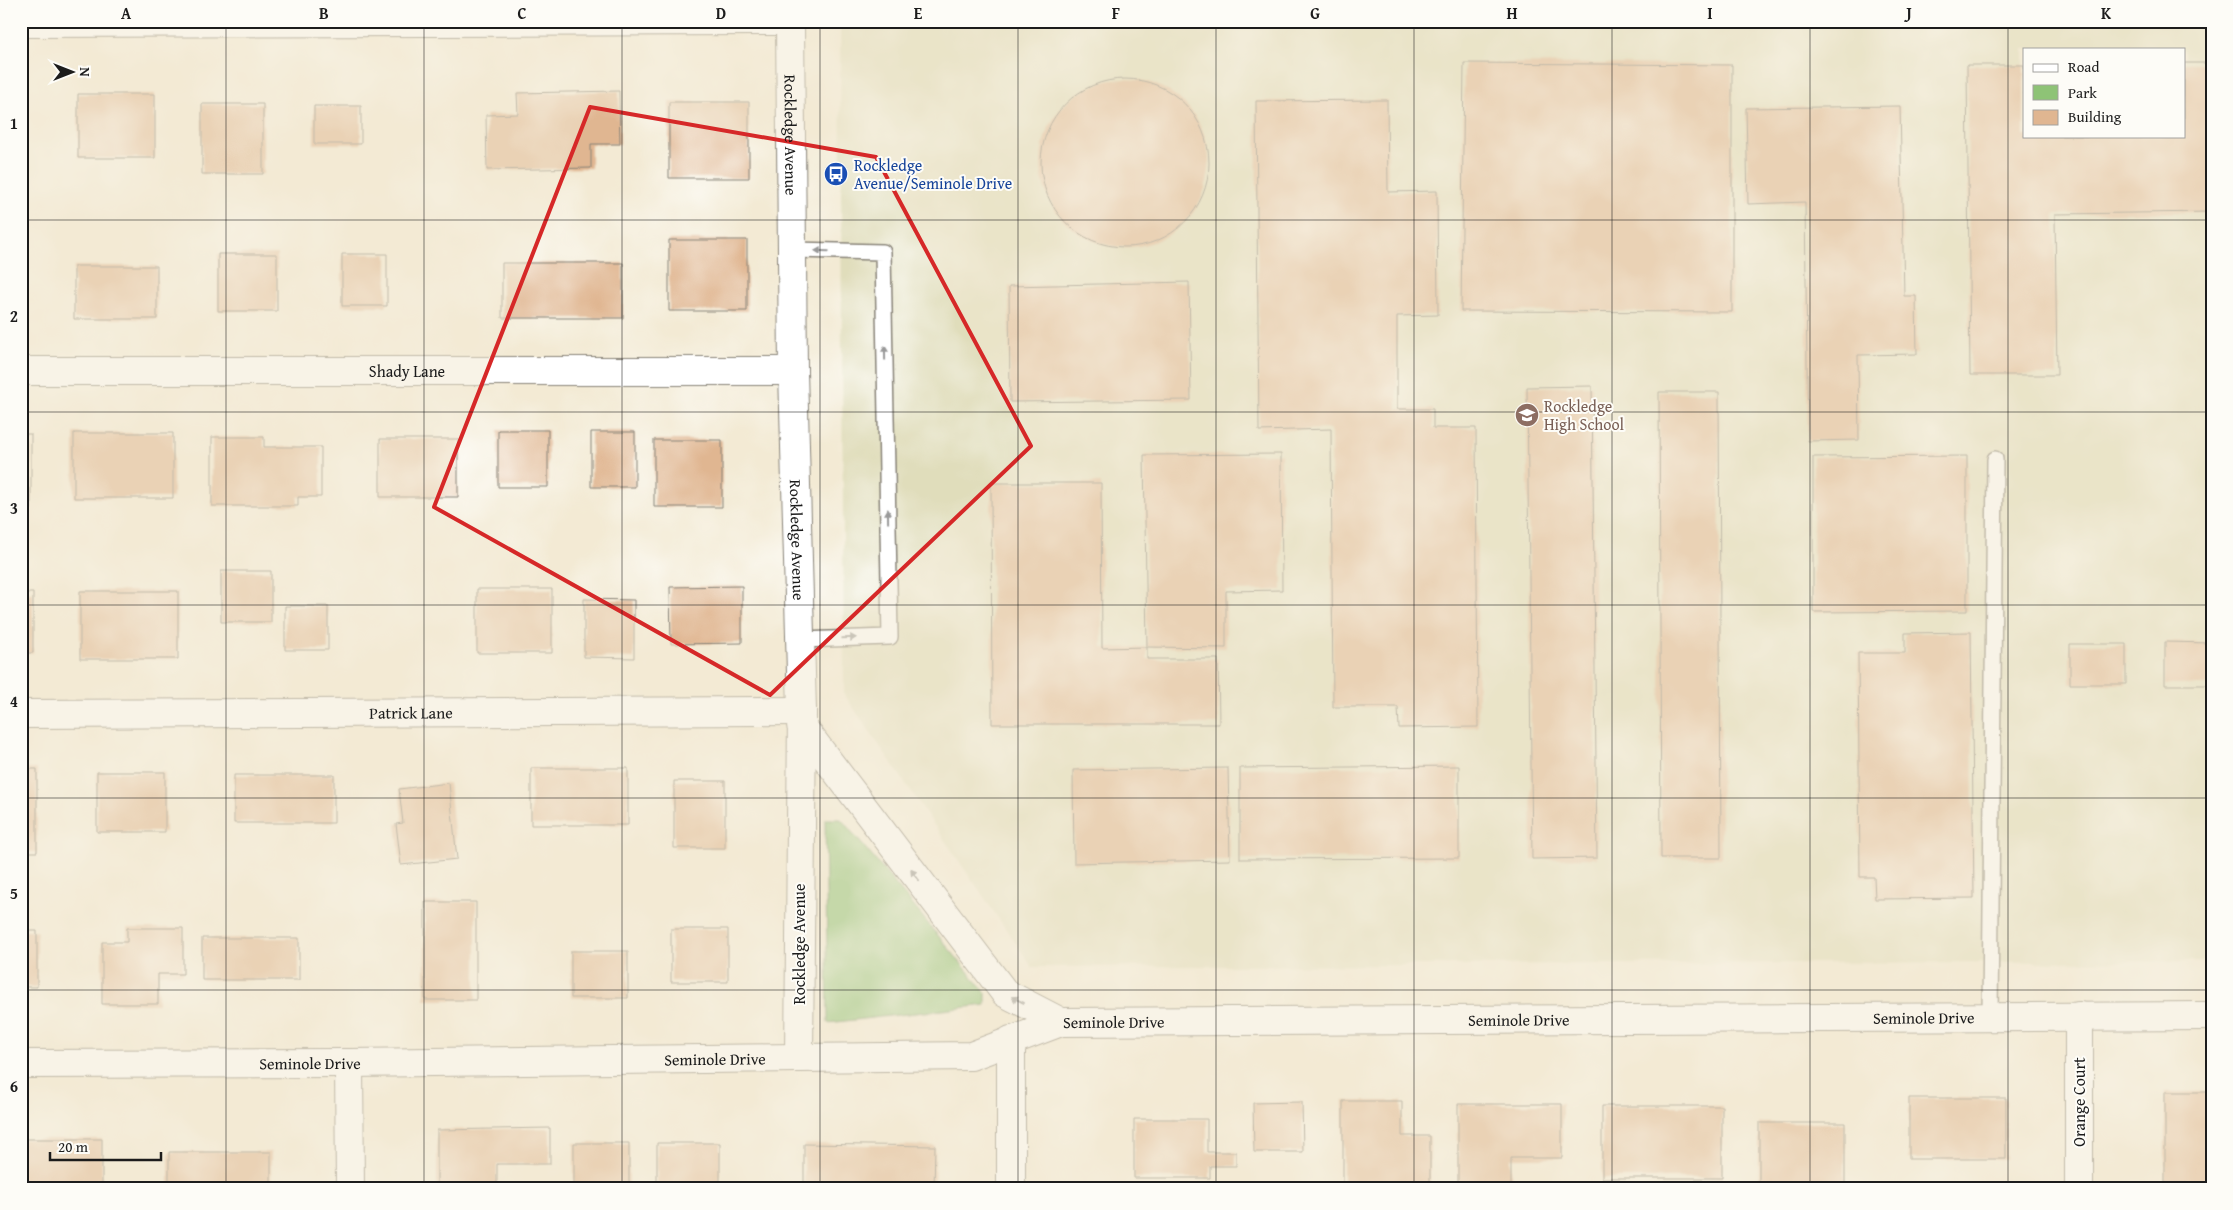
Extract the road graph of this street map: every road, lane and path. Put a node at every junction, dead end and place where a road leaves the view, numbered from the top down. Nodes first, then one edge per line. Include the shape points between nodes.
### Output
1 (790, 21) edge
2 (21, 22) edge
3 (333, 22) edge
4 (792, 250) junction
5 (793, 371) junction
6 (21, 372) edge
7 (1995, 459) dead end
8 (800, 640) junction
9 (21, 714) edge
10 (802, 718) junction
11 (2079, 1016) junction
12 (2212, 1016) edge
13 (1990, 1017) junction
14 (1061, 1022) junction
15 (1011, 1040) junction
16 (799, 1057) junction
17 (349, 1063) junction
18 (21, 1064) edge
19 (350, 1189) edge
20 (1011, 1189) edge
21 (2079, 1189) edge

1 - 3 street
1 - 4 street, Rockledge Avenue
2 - 3 street
4 - 5 street, Rockledge Avenue
8 -> 4 lane via 890,637 884,262 883,252
5 - 6 street, Shady Lane
5 - 8 street, Rockledge Avenue
7 - 13 lane
8 - 10 street, Rockledge Avenue
9 - 10 street, Patrick Lane
14 -> 10 street via 1006,993
10 - 16 street, Rockledge Avenue
11 - 12 street, Seminole Drive
11 - 13 street, Seminole Drive
11 - 21 street, Orange Court
13 - 14 street, Seminole Drive
14 - 15 street, Seminole Drive
15 - 16 street, Seminole Drive via 970,1056
15 - 20 street
16 - 17 street, Seminole Drive
17 - 18 street, Seminole Drive
17 - 19 street

